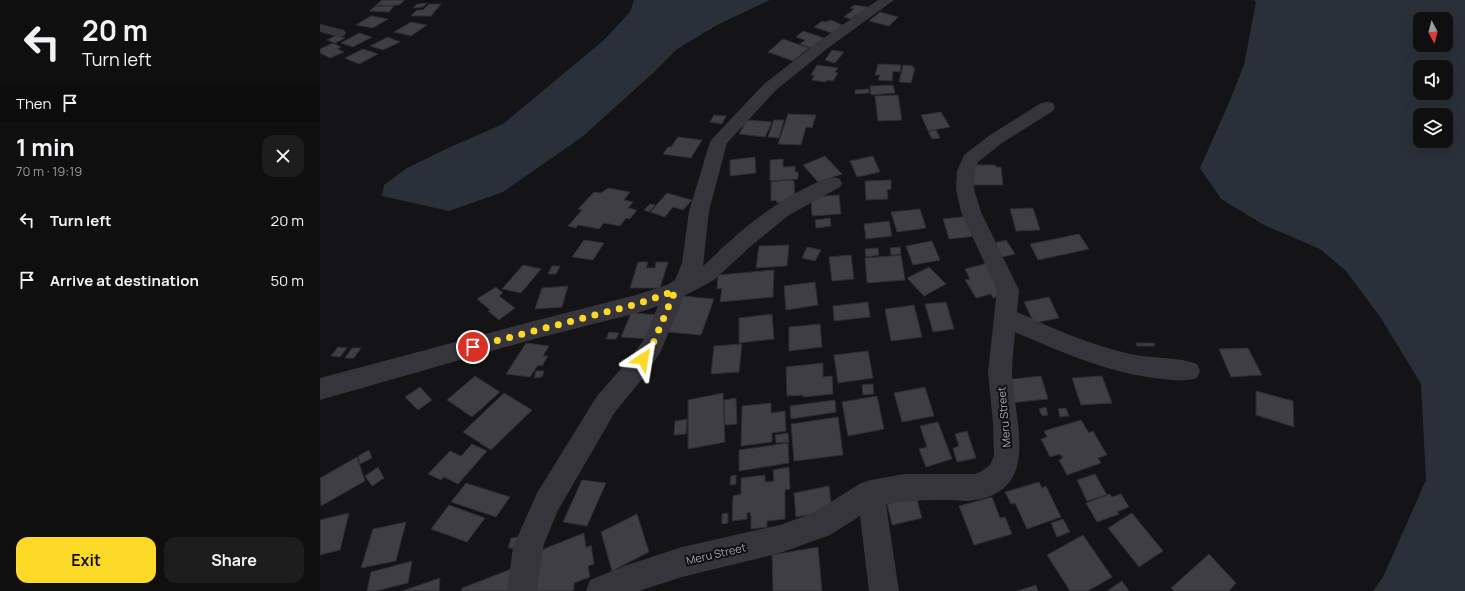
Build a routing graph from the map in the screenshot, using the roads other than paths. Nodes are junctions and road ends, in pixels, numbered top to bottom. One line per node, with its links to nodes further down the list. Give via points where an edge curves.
1 (887, 0): 6 (street, via 823,45 770,87 719,142 699,211 693,263 689,275)
2 (320, 28): 3 (street)
3 (339, 33)
4 (1047, 107): 7 (street, Meru Street, via 970,159 966,172 965,188 971,212 1008,290)
5 (833, 183): 6 (street, via 768,221 720,265)
6 (679, 289): 9 (street, via 637,304); 11 (street, via 652,346 634,372 606,404 547,503 528,547)
7 (1005, 317): 8 (street, via 1127,364); 10 (street, Meru Street, via 1000,372 1007,456 1000,474 990,482 975,487 904,487)
8 (1188, 371)
9 (320, 389)
10 (872, 493): 12 (street, Meru Street, via 820,525 807,530 780,539 682,562); 13 (street)
11 (522, 591)
12 (601, 591)
13 (884, 591)

